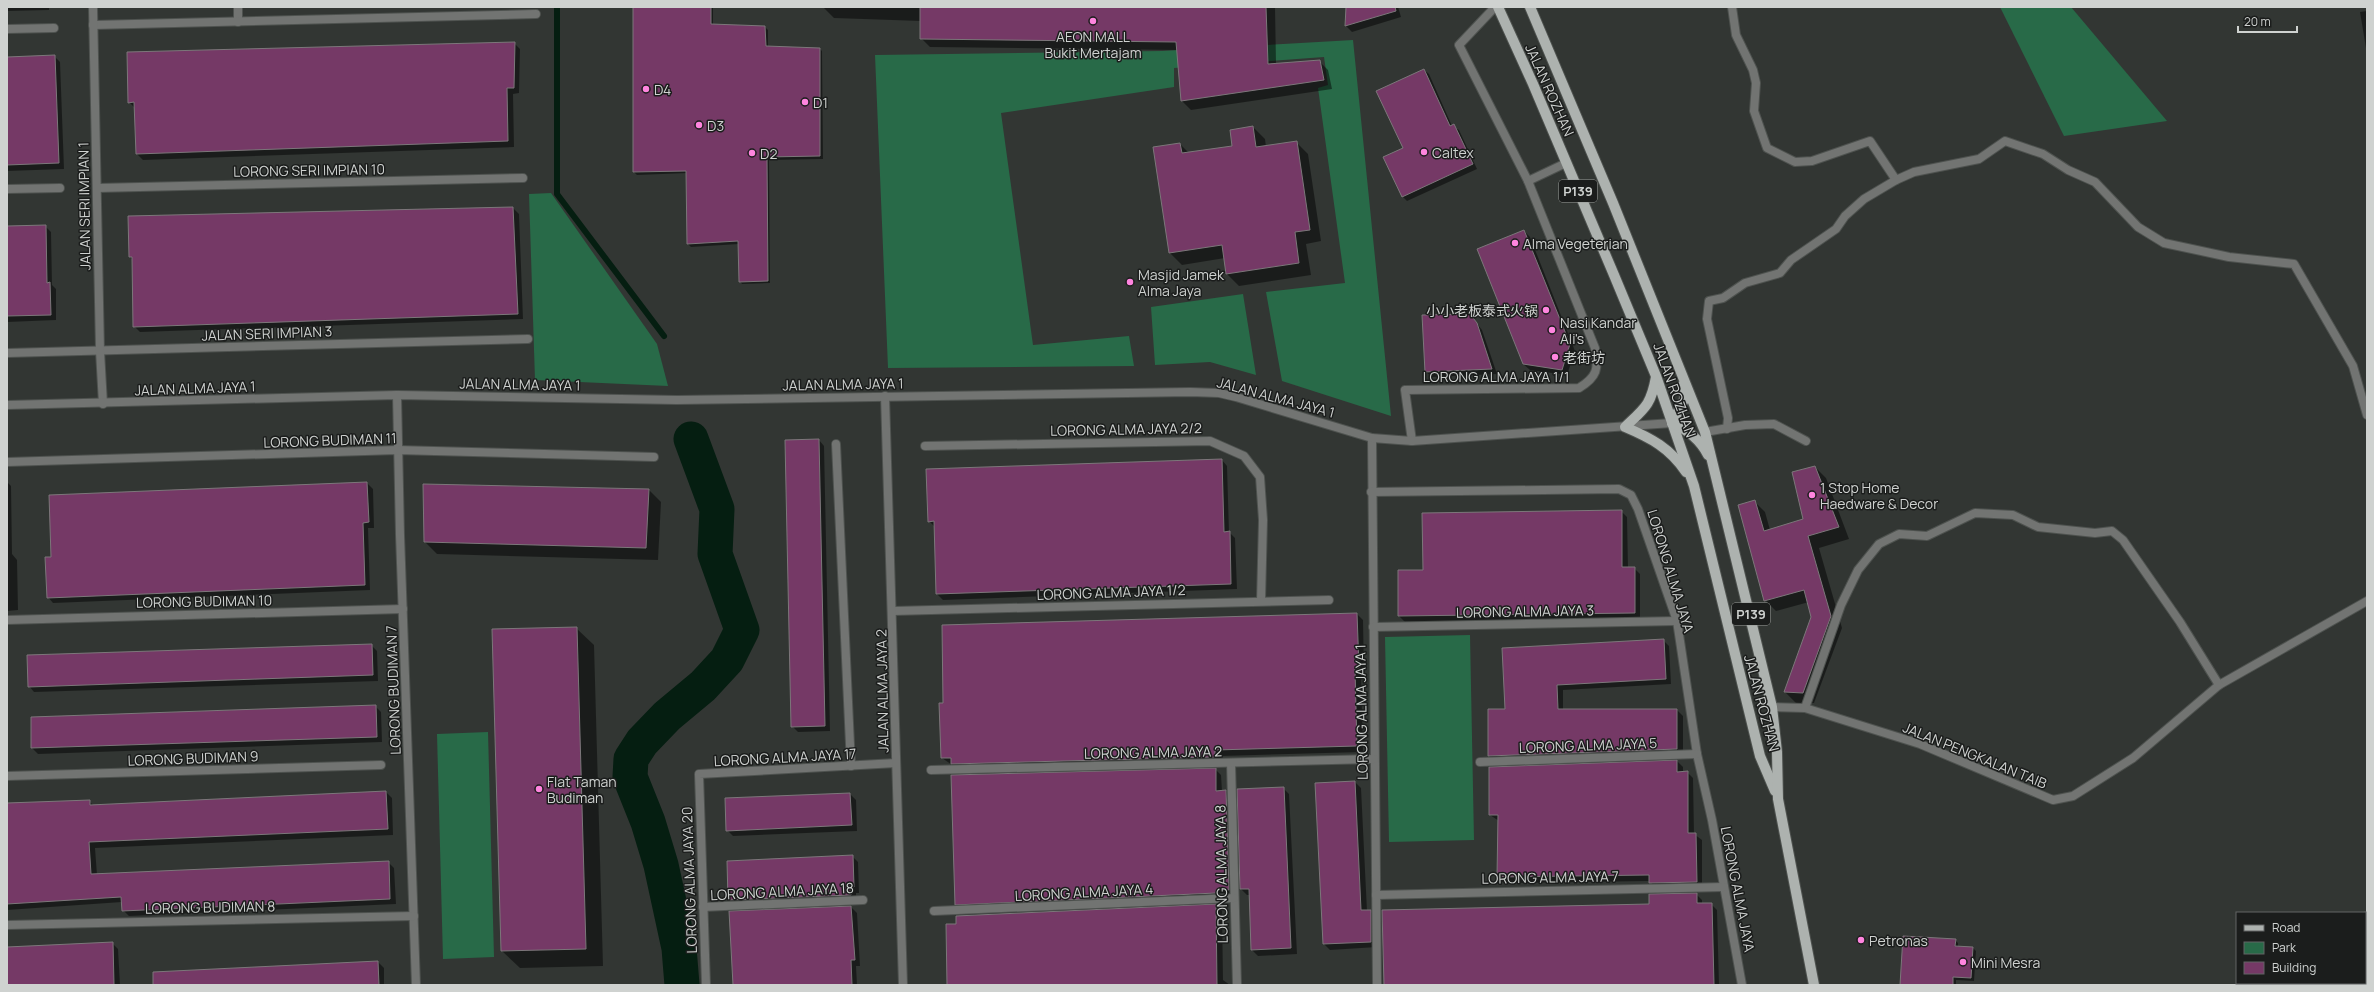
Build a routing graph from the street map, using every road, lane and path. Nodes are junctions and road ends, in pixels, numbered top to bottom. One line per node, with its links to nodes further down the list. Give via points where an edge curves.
1 (93, 7): 8 (street, JALAN SERI IMPIAN 1)
2 (238, 7): 7 (street)
3 (1496, 7): 11 (main road, JALAN ROZHAN / P139); 14 (street, via 1459,45)
4 (1530, 7): 21 (main road, JALAN ROZHAN / P139)
5 (1732, 7): 13 (street, via 1736,35 1753,70 1756,84 1754,111 1768,148 1795,162 1812,161 1870,141)
6 (536, 14): 7 (street)
7 (238, 22): 8 (street)
8 (93, 25): 16 (street, JALAN SERI IMPIAN 1)
9 (54, 28): 10 (street)
10 (7, 29)
11 (1566, 163): 14 (street); 22 (main road, JALAN ROZHAN / P139)
12 (523, 178): 16 (street, LORONG SERI IMPIAN 10)
13 (1896, 180): 26 (street, via 1914,172 1979,159 2006,141 2043,154 2068,170 2095,182 2138,227 2164,243 2229,257 2294,264 2353,366); 31 (street, via 1864,199 1836,229 1791,260 1780,273 1745,283 1723,298 1709,301 1706,319 1728,418)
14 (1528, 181): 34 (street, LORONG ALMA JAYA 1/1, via 1595,348 1598,364 1592,380 1579,388 1405,390)
15 (60, 188): 17 (street)
16 (96, 188): 19 (street, JALAN SERI IMPIAN 1)
17 (7, 189)
18 (528, 339): 19 (street, JALAN SERI IMPIAN 3)
19 (100, 351): 20 (street, JALAN SERI IMPIAN 3); 25 (street, JALAN SERI IMPIAN 1)
20 (7, 353)
21 (1679, 363): 29 (main road, via 1685,398); 32 (main road, JALAN ROZHAN / P139)
22 (1656, 376): 29 (main road, JALAN ROZHAN / P139); 30 (main road, via 1653,396 1646,407)
23 (397, 395): 24 (street, JALAN ALMA JAYA 1, via 677,400); 25 (street, JALAN ALMA JAYA 1); 38 (street, LORONG BUDIMAN 7)
24 (885, 396): 33 (street, JALAN ALMA JAYA 1, via 1219,393); 48 (street, JALAN ALMA JAYA 2)
25 (103, 404): 27 (street, JALAN ALMA JAYA 1)
26 (2365, 404): 28 (street)
27 (7, 405)
28 (2367, 415)
29 (1672, 423): 30 (street, JALAN ALMA JAYA 1); 41 (main road, via 1686,429 1695,437 1705,448); 42 (main road, JALAN ROZHAN / P139)
30 (1625, 427): 34 (street, JALAN ALMA JAYA 1); 42 (main road, via 1652,438 1665,448 1676,458)
31 (1727, 429): 32 (street); 35 (street, via 1774,424)
32 (1705, 432): 41 (main road, JALAN ROZHAN / P139)
33 (1372, 438): 34 (street, JALAN ALMA JAYA 1); 43 (street, LORONG ALMA JAYA 1)
34 (1412, 441)
35 (1806, 441)
36 (836, 444): 61 (street)
37 (925, 446): 45 (street, LORONG ALMA JAYA 2/2, via 1210,441 1244,456 1260,477 1263,520)
38 (397, 450): 39 (street, LORONG BUDIMAN 11); 40 (street, LORONG BUDIMAN 11); 47 (street, LORONG BUDIMAN 7)
39 (654, 457)
40 (7, 462)
41 (1713, 466): 53 (main road, JALAN ROZHAN / P139, via 1754,625)
42 (1694, 486): 65 (main road, JALAN ROZHAN / P139, via 1760,756)
43 (1371, 492): 50 (street, LORONG ALMA JAYA, via 1619,489 1631,495 1638,509); 51 (street, LORONG ALMA JAYA 1)
44 (1329, 600): 45 (street, LORONG ALMA JAYA 1/2)
45 (1261, 601): 48 (street, LORONG ALMA JAYA 1/2)
46 (2367, 601): 52 (street)
47 (403, 609): 49 (street, LORONG BUDIMAN 10); 72 (street, LORONG BUDIMAN 7)
48 (893, 611): 59 (street, JALAN ALMA JAYA 2)
49 (7, 620)
50 (1677, 622): 51 (street, LORONG ALMA JAYA 3); 55 (street, LORONG ALMA JAYA)
51 (1373, 627): 56 (street, LORONG ALMA JAYA 1)
52 (2220, 685): 54 (street, JALAN PENGKALAN TAIB, via 2133,758 2072,796 2053,800 1920,744); 54 (street, via 2123,540 2112,531 2095,533 2045,528 2013,515 1975,513 1927,536 1899,534 1879,544 1858,570 1841,605)
53 (1772, 707): 54 (street, JALAN PENGKALAN TAIB); 65 (main road, JALAN ROZHAN / P139, via 1777,752)
54 (1805, 708)
55 (1697, 754): 57 (street, LORONG ALMA JAYA 5); 66 (street, LORONG ALMA JAYA)
56 (1374, 759): 58 (street, LORONG ALMA JAYA 2); 67 (street, LORONG ALMA JAYA 1)
57 (1480, 762)
58 (1231, 763): 62 (street, LORONG ALMA JAYA 2); 68 (street, LORONG ALMA JAYA 8)
59 (896, 764): 61 (street, LORONG ALMA JAYA 17); 76 (street, JALAN ALMA JAYA 2)
60 (381, 765): 64 (street, LORONG BUDIMAN 9)
61 (851, 766): 63 (street, LORONG ALMA JAYA 17)
62 (931, 770)
63 (698, 774): 70 (street, LORONG ALMA JAYA 20)
64 (7, 776)
65 (1778, 799): 80 (main road, JALAN ROZHAN / P139)
66 (1724, 887): 67 (street, LORONG ALMA JAYA 7); 79 (street, LORONG ALMA JAYA)
67 (1376, 895): 78 (street, LORONG ALMA JAYA 1)
68 (1234, 898): 71 (street, LORONG ALMA JAYA 4); 77 (street, LORONG ALMA JAYA 8)
69 (863, 900): 70 (street, LORONG ALMA JAYA 18)
70 (703, 907): 75 (street, LORONG ALMA JAYA 20)
71 (934, 911)
72 (414, 916): 73 (street, LORONG BUDIMAN 8); 74 (street, LORONG BUDIMAN 7)
73 (7, 925)
74 (416, 985)
75 (706, 985)
76 (903, 985)
77 (1237, 985)
78 (1377, 985)
79 (1742, 985)
80 (1814, 985)

